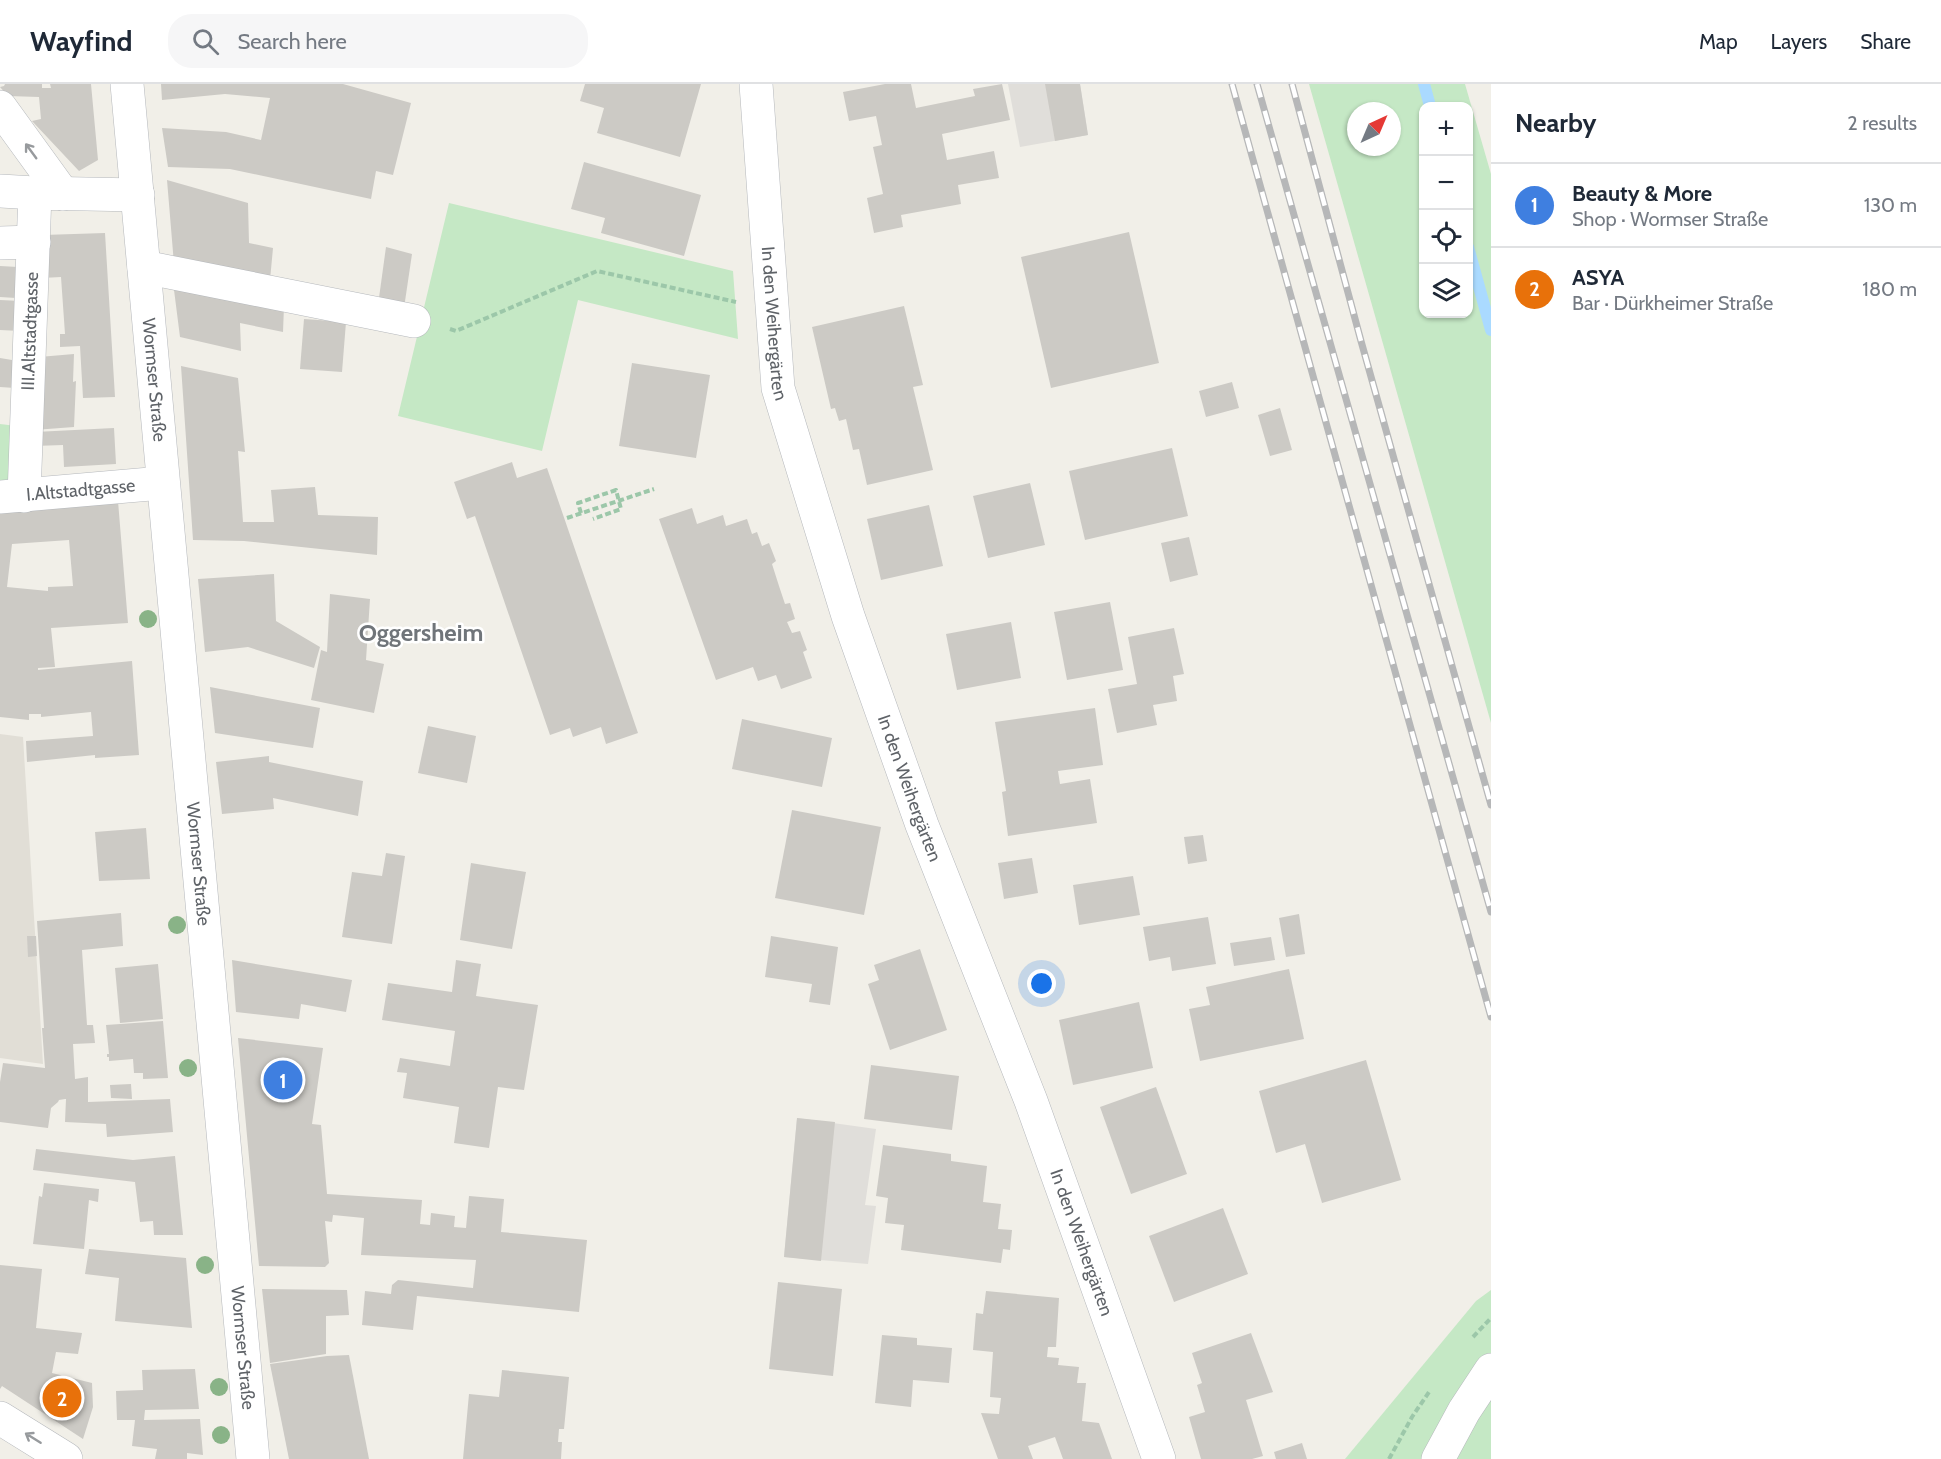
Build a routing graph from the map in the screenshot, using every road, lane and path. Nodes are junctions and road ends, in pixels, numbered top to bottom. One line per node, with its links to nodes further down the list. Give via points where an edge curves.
1 (127, 84): 6 (street, Wormser Straße)
2 (753, 87): 10 (street, In den Weihergärten)
3 (0, 107): 5 (street, one-way to 3)
4 (0, 191): 5 (street)
5 (49, 194): 6 (street); 7 (street, III.Altstadtgasse)
6 (138, 195): 9 (street, Wormser Straße)
7 (34, 242): 8 (street); 12 (street, III.Altstadtgasse)
8 (0, 243)
9 (144, 267): 11 (street); 13 (street, Wormser Straße)
10 (771, 310): 11 (path, via 597,271 456,331); 24 (street, In den Weihergärten, via 778,388 848,616 921,825 1031,1101)
11 (414, 321)
12 (13, 426): 15 (street, III.Altstadtgasse)
13 (162, 483): 15 (street, I.Altstadtgasse); 22 (street, Wormser Straße)
14 (654, 489): 16 (path)
15 (12, 496)
16 (619, 501): 17 (path); 17 (path, via 615,490 578,503); 19 (path, via 621,509)
17 (581, 513): 18 (path)
18 (567, 518)
19 (593, 519)
20 (1491, 1370): 25 (street)
21 (0, 1418): 23 (street, one-way to 21)
22 (250, 1456)
23 (66, 1459)
24 (1159, 1459)
25 (1438, 1459)

